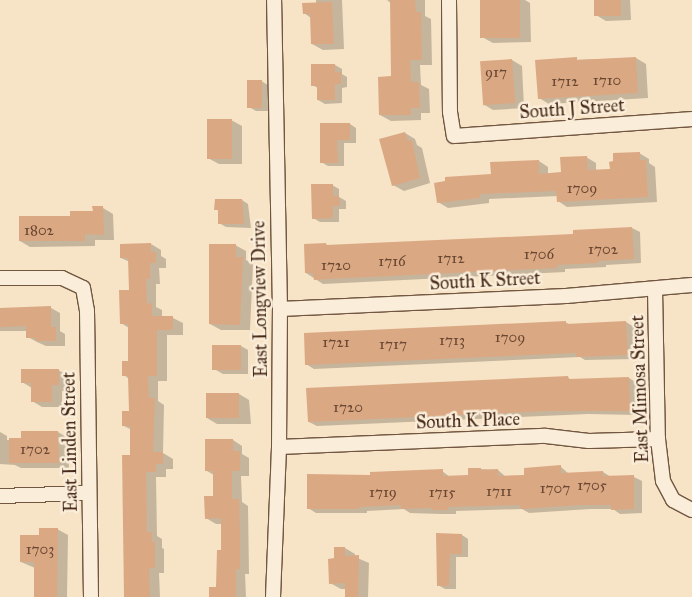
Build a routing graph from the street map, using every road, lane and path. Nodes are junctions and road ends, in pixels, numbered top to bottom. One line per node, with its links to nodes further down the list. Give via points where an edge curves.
1 (274, 0): 7 (street, East Longview Drive)
2 (449, 0): 3 (street, South J Street, via 450,112 454,136)
3 (692, 119)
4 (0, 278): 10 (street, East Linden Street, via 62,278 83,288 87,311)
5 (692, 285): 6 (street, South K Street)
6 (655, 289): 7 (street, South K Street); 8 (street, East Mimosa Street)
7 (280, 309): 9 (street, East Longview Drive)
8 (658, 439): 9 (street, South K Place, via 589,441 546,436); 12 (street, East Mimosa Street, via 662,481 673,500)
9 (279, 447): 14 (street, East Longview Drive)
10 (89, 493): 11 (street); 13 (street, East Linden Street)
11 (0, 496)
12 (689, 509)
13 (90, 597)
14 (273, 597)

